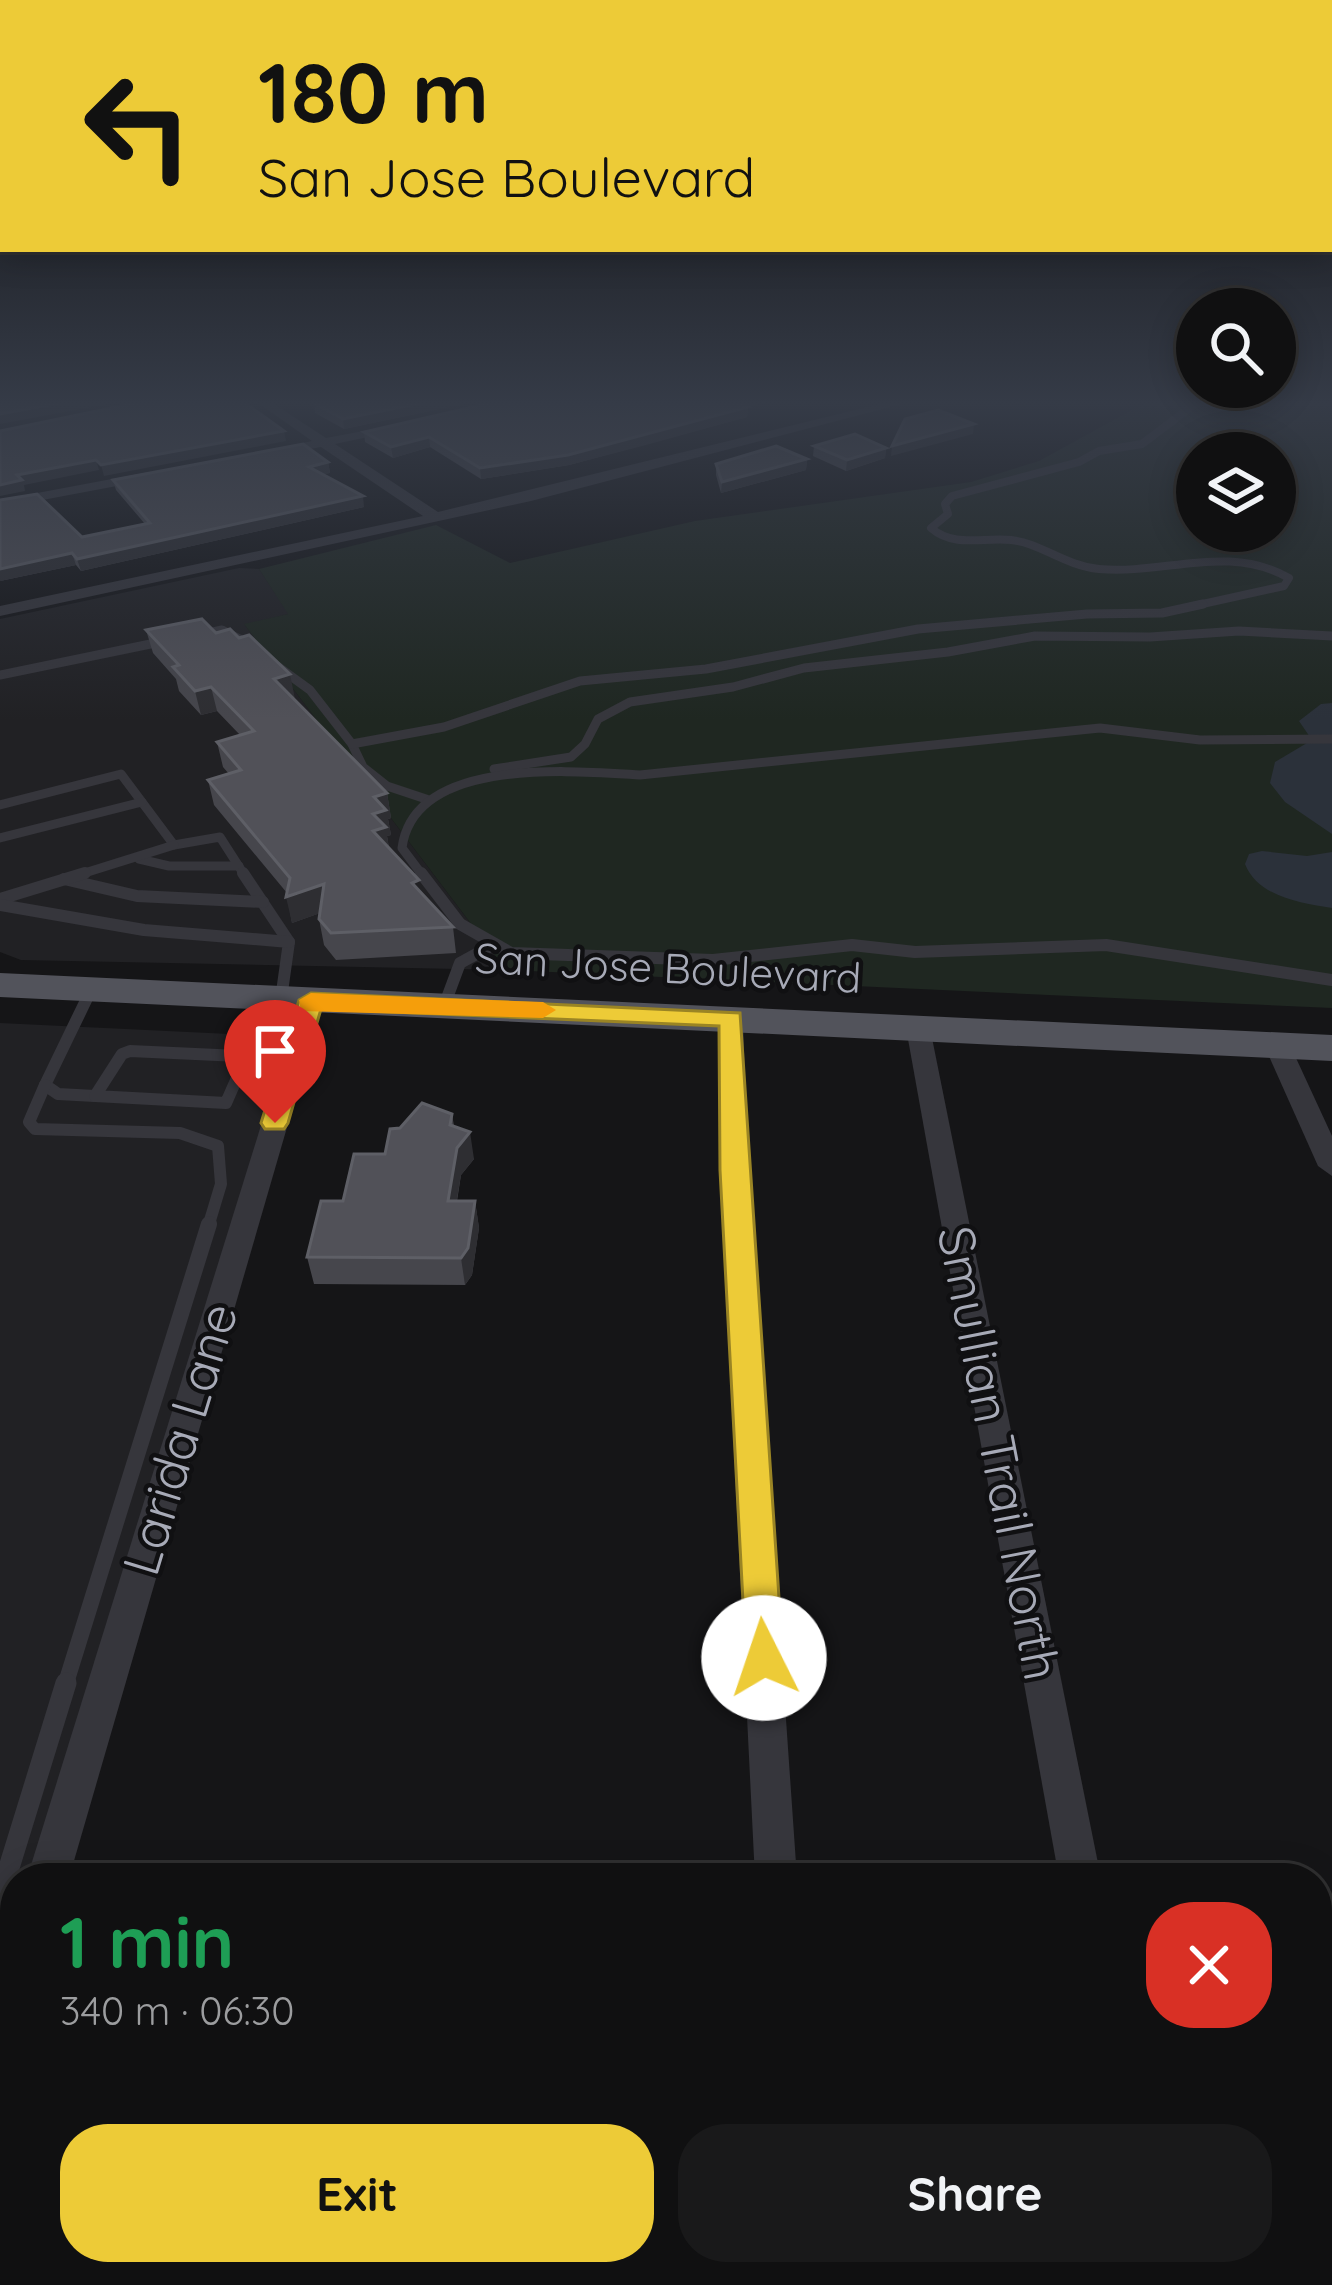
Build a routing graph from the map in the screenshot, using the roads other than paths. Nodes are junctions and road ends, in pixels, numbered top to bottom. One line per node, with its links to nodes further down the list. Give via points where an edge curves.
1 (420, 507): 4 (street)
2 (482, 507): 4 (street)
3 (946, 507): 9 (lane, via 931,527 948,538 1018,541 1067,562 1129,571 1250,561 1289,578 1284,586 1150,615 918,629 706,668 580,681 444,727)
4 (436, 518): 5 (street)
5 (0, 611)
6 (1332, 636): 10 (lane, via 1036,636 804,668 631,702 598,718)
7 (0, 675): 9 (lane, via 222,630 310,690)
8 (1332, 739): 10 (lane, via 1200,740 1100,728 640,775)
9 (352, 744): 11 (lane, via 363,767 387,786)
10 (570, 763): 11 (lane, via 470,781)
11 (429, 800): 22 (lane, via 406,820 401,848 460,924)
12 (142, 802): 13 (lane, via 121,774); 14 (lane); 15 (lane)
13 (0, 805)
14 (0, 838)
15 (174, 845): 16 (lane); 17 (lane, via 220,837)
16 (134, 857): 17 (lane); 18 (lane)
17 (239, 866): 20 (lane)
18 (64, 879): 19 (lane); 20 (lane, via 187,901)
19 (0, 902): 21 (lane, via 80,924)
20 (263, 902): 21 (lane)
21 (289, 942): 26 (lane)
22 (491, 946): 23 (lane, via 713,960 852,945 915,952 1106,945); 27 (lane, via 460,963)
23 (1332, 980)
24 (7, 982): 25 (main road, San Jose Boulevard)
25 (91, 990): 26 (main road, San Jose Boulevard); 32 (lane)
26 (296, 1000): 27 (main road, San Jose Boulevard); 36 (street, Larida Lane)
27 (444, 1006): 28 (main road, San Jose Boulevard)
28 (731, 1019): 29 (main road, San Jose Boulevard); 37 (street)
29 (918, 1028): 30 (main road, San Jose Boulevard); 38 (street, Smullian Trail North)
30 (1277, 1046): 31 (main road, San Jose Boulevard); 34 (street)
31 (1332, 1048)
32 (45, 1085): 33 (lane); 35 (lane, via 28,1122 34,1129 180,1133 218,1146 221,1184)
33 (95, 1096): 33 (lane, via 226,1103 244,1062 130,1051)
34 (1332, 1166)
35 (11, 1863)
36 (52, 1863)
37 (775, 1863)
38 (1077, 1863)

